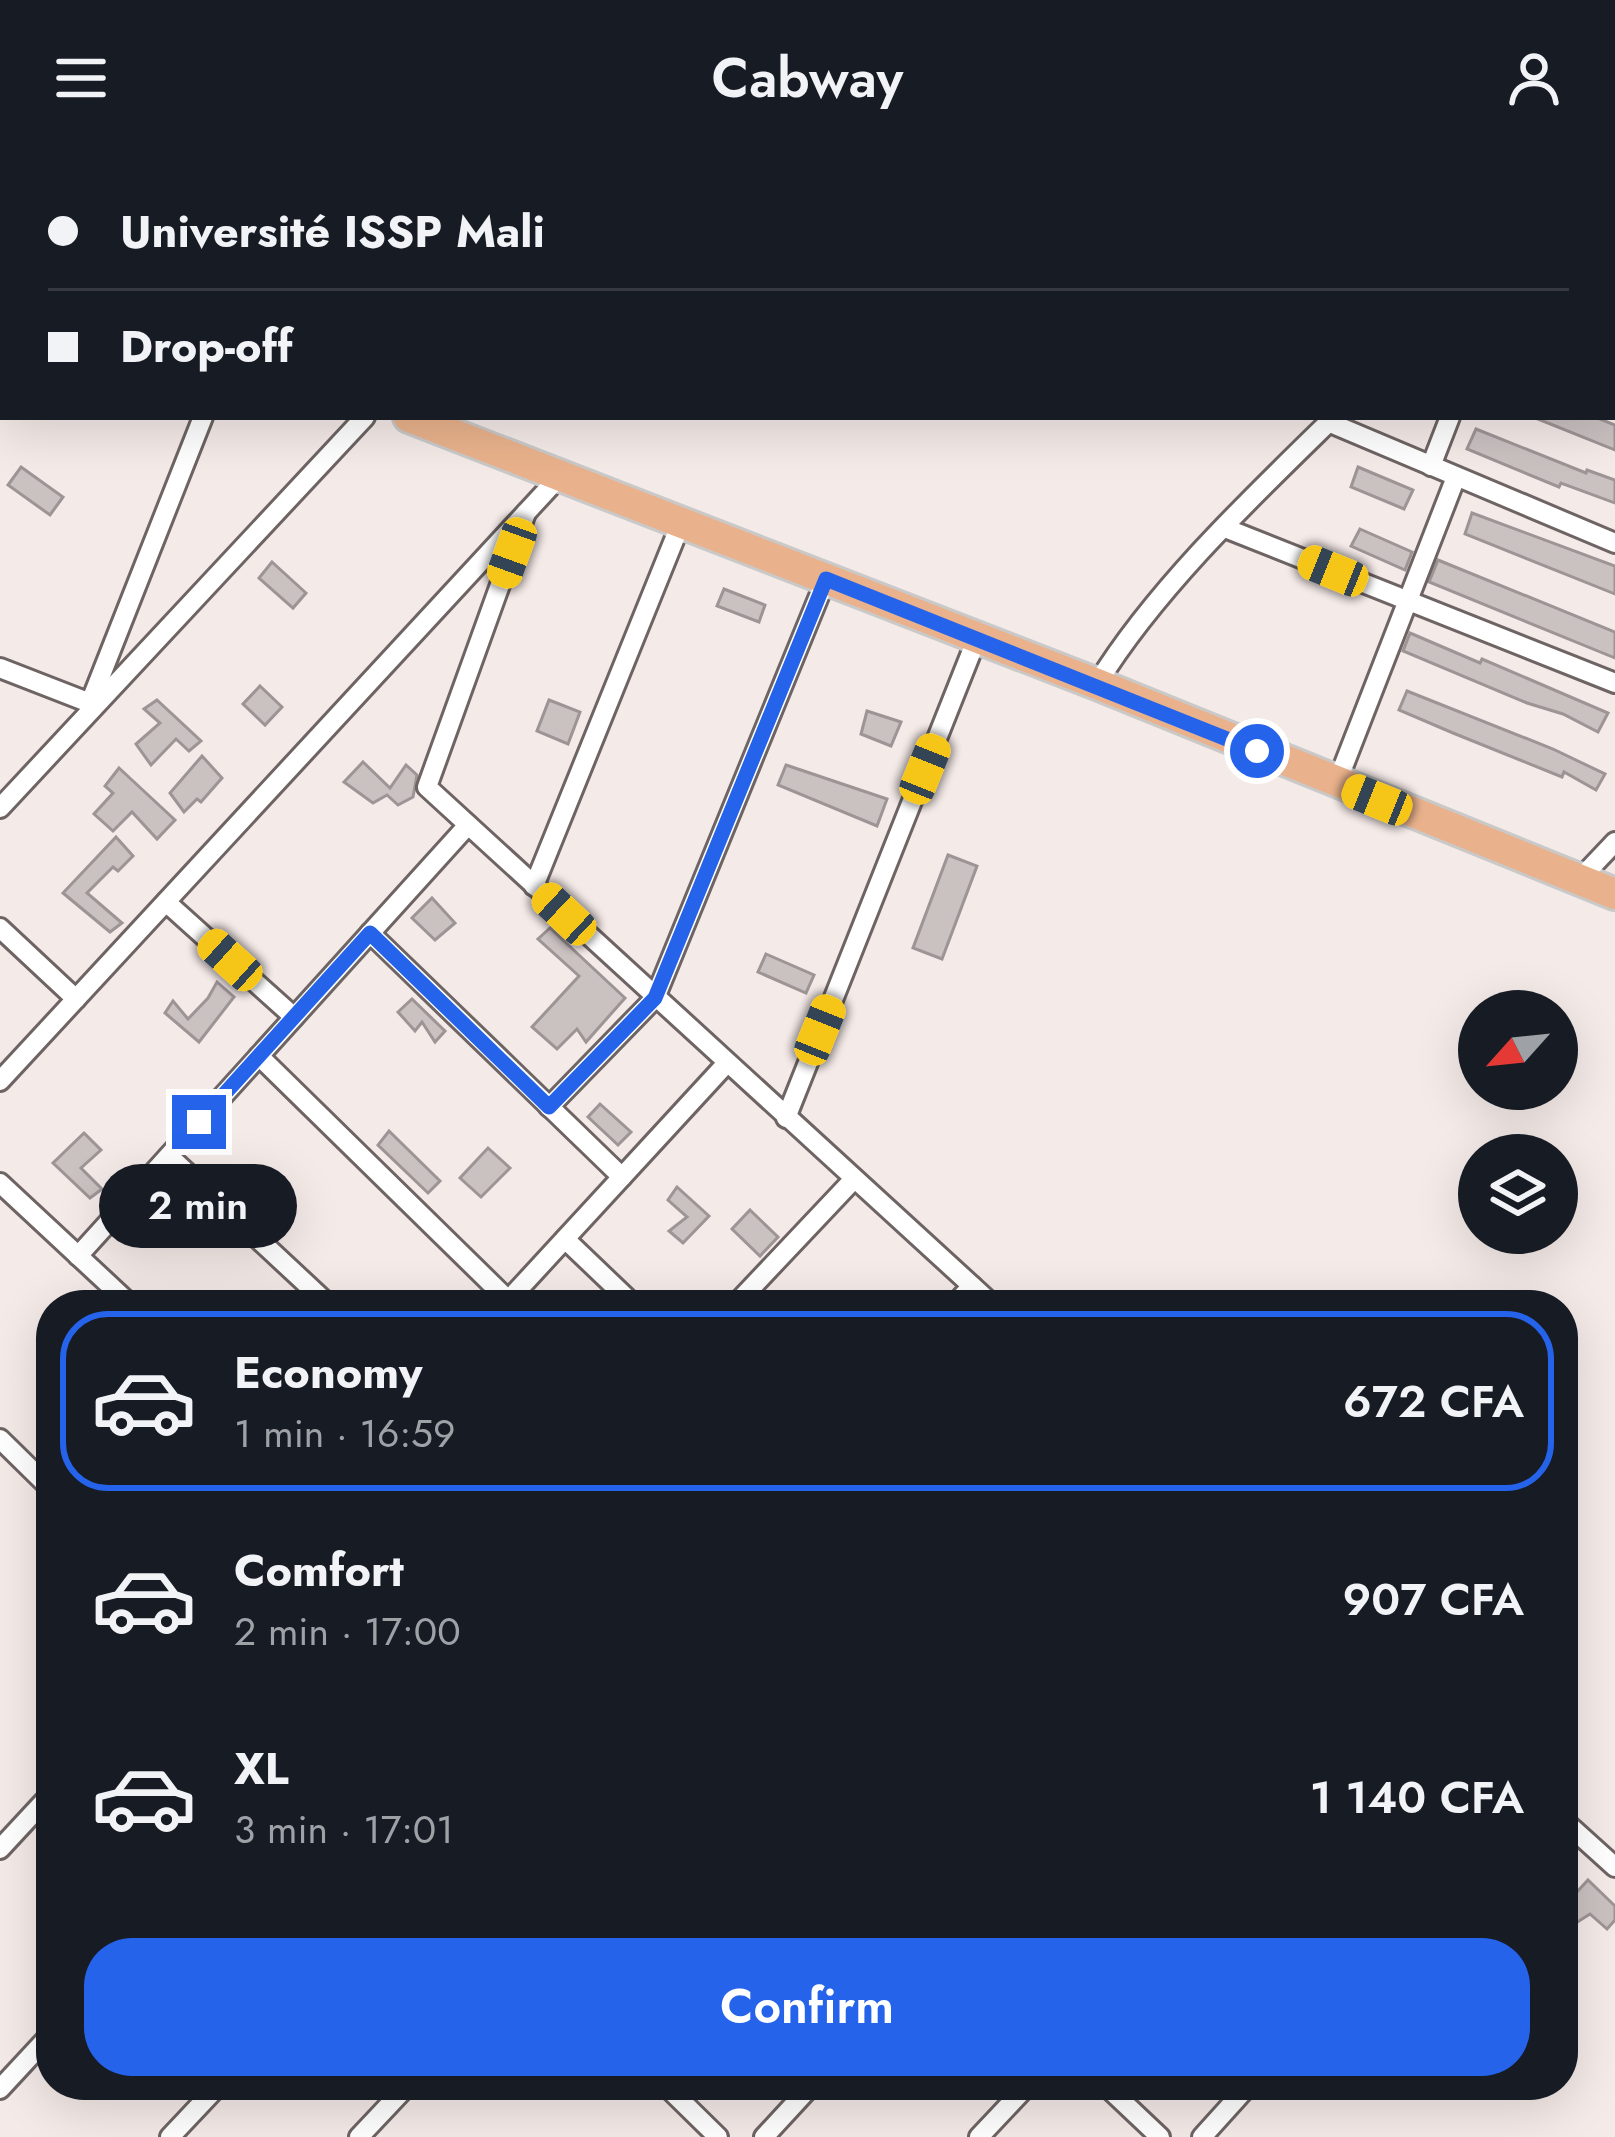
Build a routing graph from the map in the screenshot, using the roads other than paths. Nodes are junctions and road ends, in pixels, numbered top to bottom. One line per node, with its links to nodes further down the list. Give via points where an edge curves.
1 (202, 420): 16 (street, via 90,703)
2 (362, 420): 20 (street)
3 (417, 420): 7 (main road)
4 (1331, 420): 6 (street); 11 (street)
5 (1449, 420): 6 (street)
6 (1431, 466): 8 (street)
7 (560, 476): 9 (street); 10 (main road)
8 (1456, 477): 12 (street); 14 (street)
9 (526, 513): 21 (street, via 427,787); 26 (street)
10 (681, 523): 13 (main road); 24 (street)
11 (1225, 528): 14 (street); 18 (street)
12 (1615, 543)
13 (826, 579): 15 (main road); 29 (street)
14 (1406, 600): 17 (street); 19 (street)
15 (976, 638): 18 (main road); 36 (street)
16 (0, 668)
17 (1615, 683)
18 (1097, 684): 19 (main road)
19 (1336, 784): 23 (main road)
20 (0, 808)
21 (468, 825): 24 (street); 28 (street)
22 (1615, 842): 23 (street)
23 (1579, 880): 25 (main road)
24 (534, 886): 29 (street)
25 (1615, 894)
26 (166, 902): 30 (street); 31 (street)
27 (0, 928): 30 (street)
28 (370, 933): 31 (street); 35 (street)
29 (655, 998): 33 (street); 35 (street)
30 (76, 999): 34 (street)
31 (294, 1017): 32 (street)
32 (259, 1056): 37 (street); 46 (street)
33 (726, 1064): 36 (street); 38 (street)
34 (0, 1082)
35 (549, 1107): 38 (street)
36 (786, 1118): 39 (street)
37 (169, 1156): 42 (street); 45 (street)
38 (622, 1177): 41 (street)
39 (854, 1179): 43 (street); 49 (street)
40 (0, 1183): 42 (street)
41 (565, 1239): 47 (street); 48 (street)
42 (78, 1256): 44 (street)
43 (972, 1286): 50 (street); 51 (street)
44 (115, 1290)
45 (313, 1290)
46 (493, 1290)
47 (518, 1290)
48 (618, 1290)
49 (750, 1290)
50 (968, 1290)
51 (976, 1290)
52 (0, 1439): 53 (street)
53 (36, 1474)
54 (36, 1810): 56 (street)
55 (1578, 1834): 57 (street)
56 (0, 1849)
57 (1615, 1868)
58 (36, 2050): 59 (street)
59 (0, 2089)
60 (205, 2100): 67 (street)
61 (394, 2100): 68 (street)
62 (680, 2100): 69 (street)
63 (798, 2100): 70 (street)
64 (1014, 2100): 71 (street)
65 (1121, 2100): 72 (street)
66 (1236, 2100): 73 (street)
67 (170, 2137)
68 (359, 2137)
69 (718, 2137)
70 (764, 2137)
71 (979, 2137)
72 (1160, 2137)
73 (1202, 2137)

